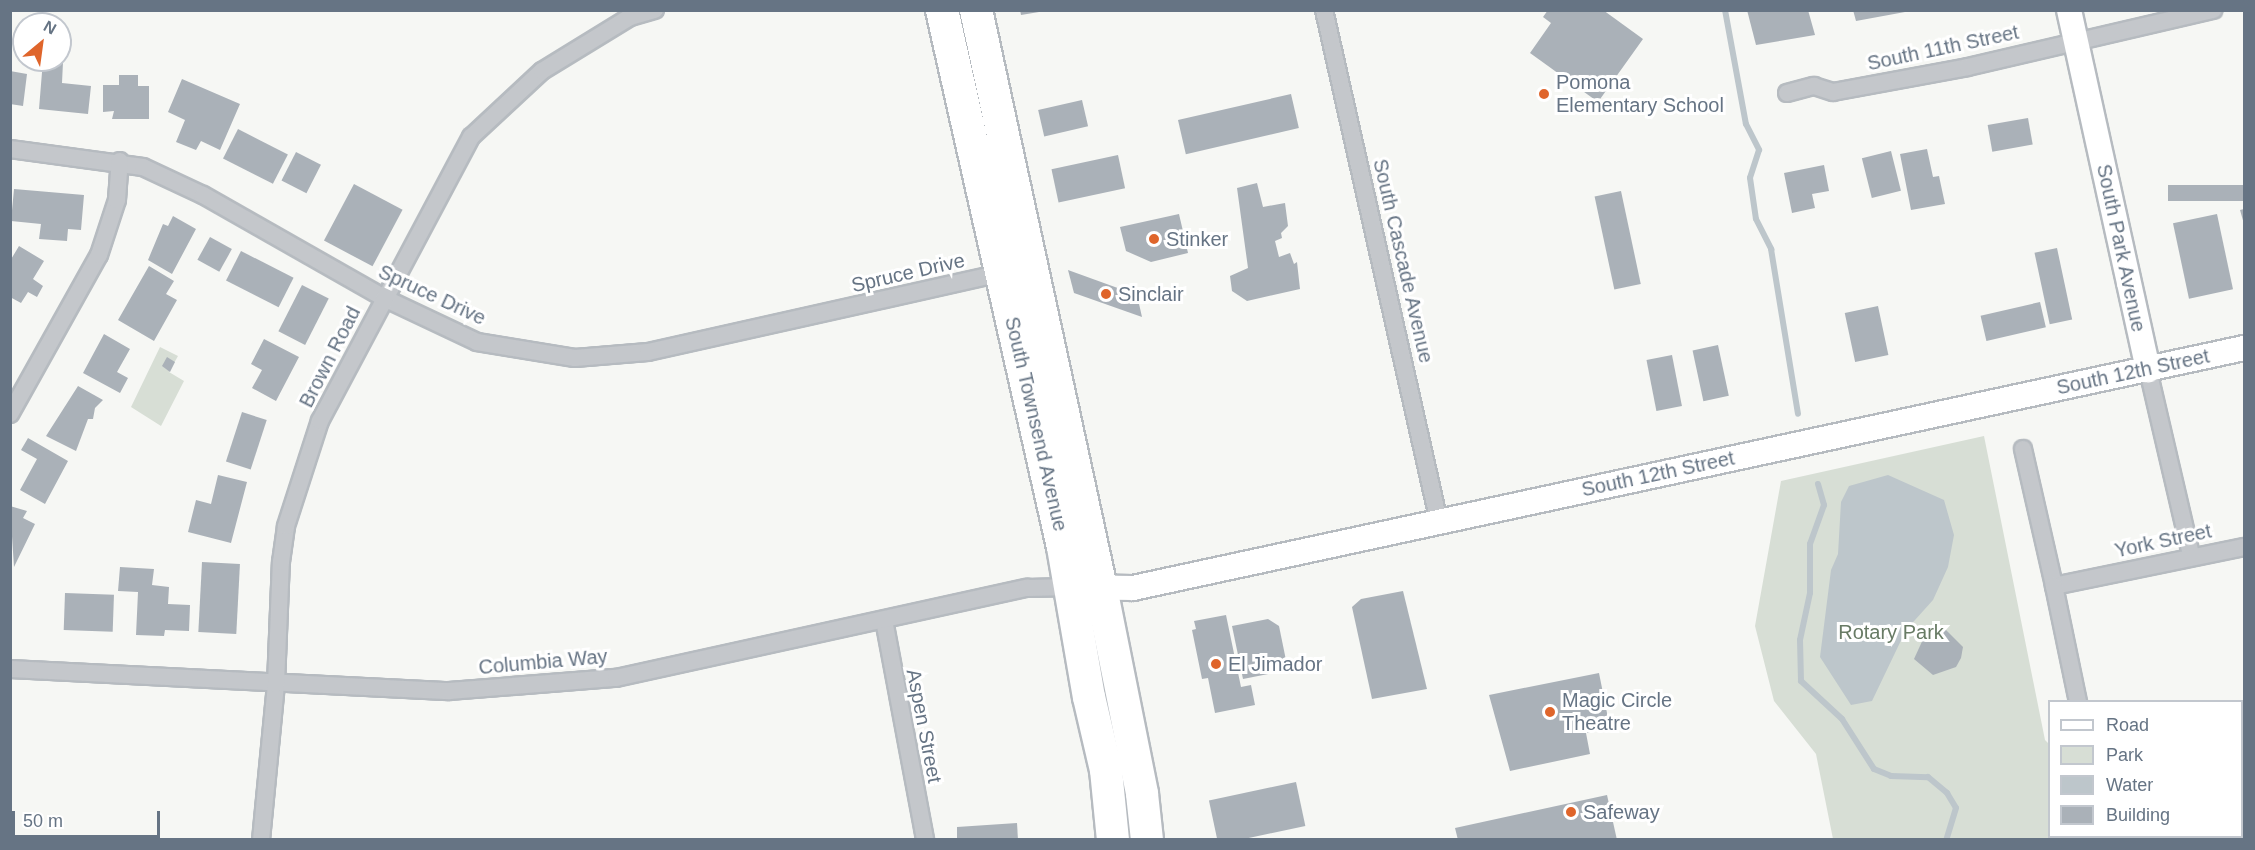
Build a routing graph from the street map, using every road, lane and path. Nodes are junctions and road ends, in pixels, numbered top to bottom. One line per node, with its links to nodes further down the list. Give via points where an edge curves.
1 (655, 10): 12 (street, Brown Road, via 630,16 542,72 471,137)
2 (942, 10): 11 (highway, South Townsend Avenue)
3 (976, 10): 22 (highway, South Townsend Avenue)
4 (1324, 10): 17 (street, South Cascade Avenue)
5 (2070, 10): 7 (street, South Park Avenue)
6 (2213, 10): 7 (street, South 11th Street)
7 (2076, 40): 8 (street, South 11th Street, via 1833,92 1814,86); 14 (street, South Park Avenue)
8 (1787, 93)
9 (10, 148): 10 (street, Spruce Drive)
10 (120, 161): 12 (street, Spruce Drive, via 143,167 203,195); 15 (street, via 117,200 99,255)
11 (1002, 273): 12 (street, Spruce Drive, via 648,352 575,357 477,342); 21 (highway, South Townsend Avenue)
12 (384, 298): 25 (street, Brown Road, via 320,422 286,526)
13 (2244, 348): 14 (street, South 12th Street)
14 (2148, 370): 17 (street, South 12th Street); 19 (street, South Park Avenue)
15 (10, 414)
16 (2023, 449): 20 (street)
17 (1439, 522): 22 (street, South 12th Street, via 1133,588)
18 (2244, 547): 19 (street, York Street)
19 (2192, 555): 20 (street, York Street)
20 (2054, 586): 26 (street)
21 (1071, 587): 22 (street, South 12th Street); 23 (street, Columbia Way, via 1027,588); 29 (highway, South Townsend Avenue, via 1106,770)
22 (1101, 588): 30 (highway, South Townsend Avenue, via 1142,794)
23 (884, 620): 25 (street, Columbia Way, via 616,678 449,691); 28 (street, Aspen Street)
24 (10, 669): 25 (street, Columbia Way)
25 (276, 684): 27 (street, Brown Road)
26 (2078, 700)
27 (261, 840)
28 (925, 840)
29 (1113, 840)
30 (1147, 840)

